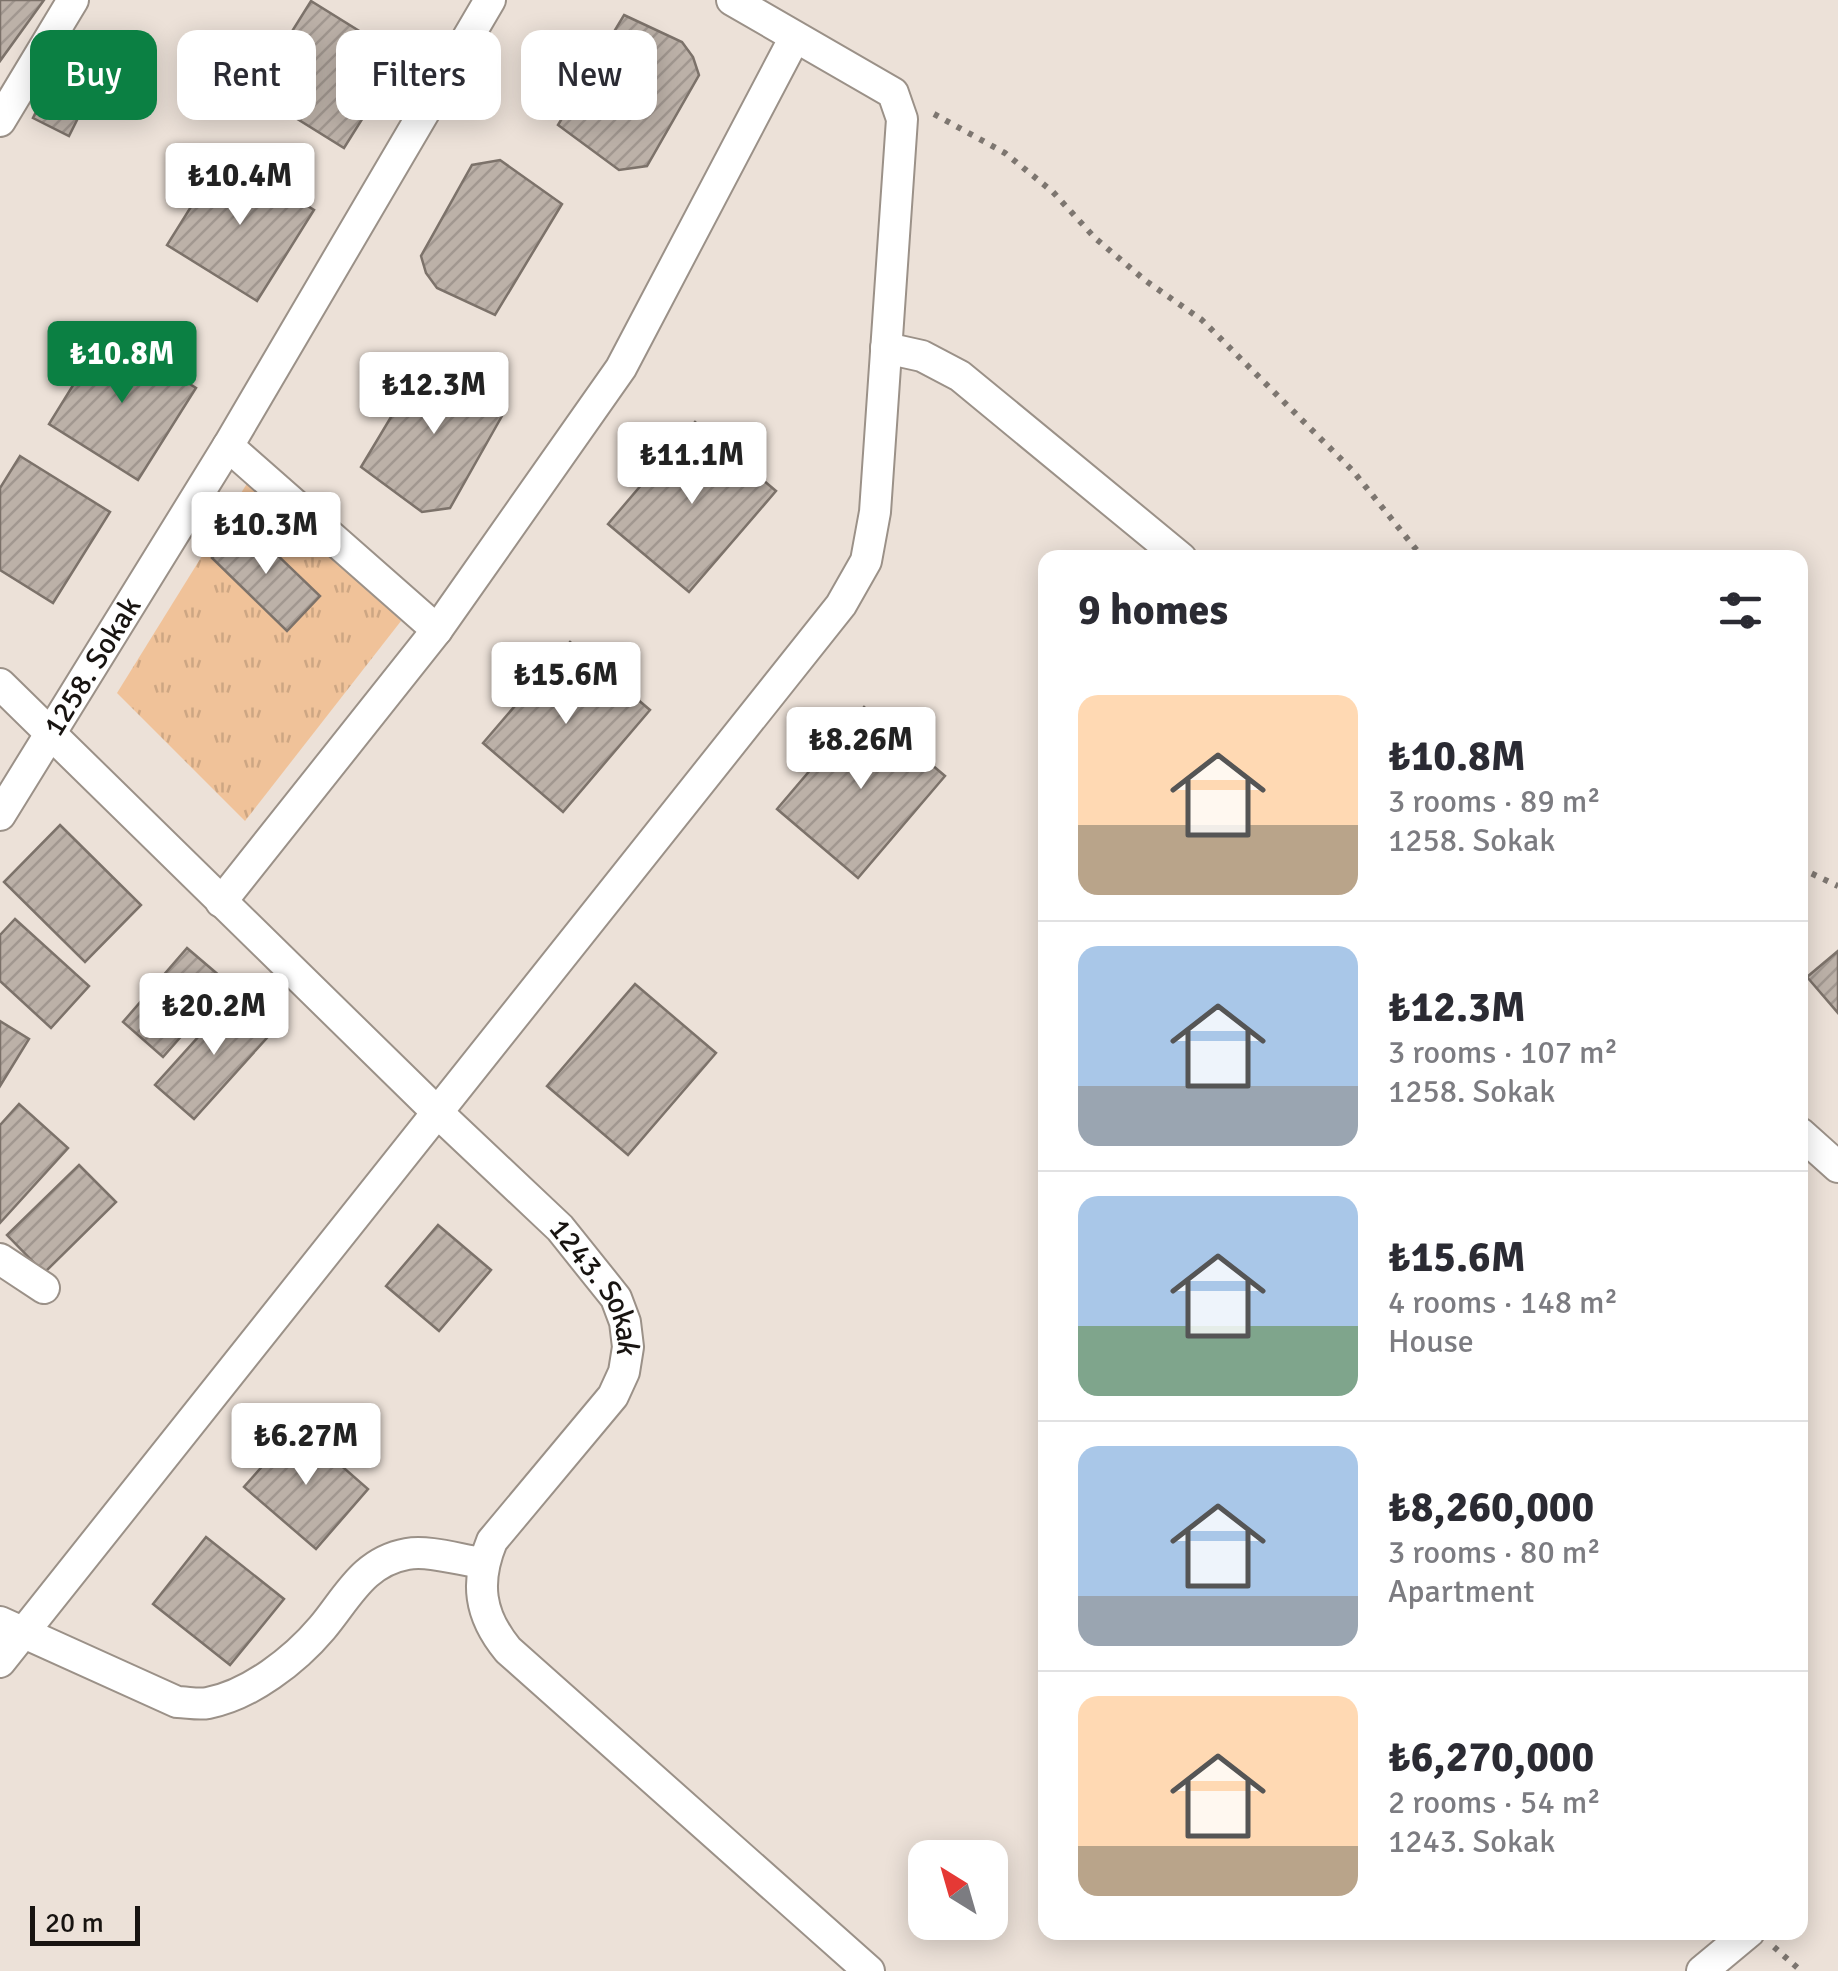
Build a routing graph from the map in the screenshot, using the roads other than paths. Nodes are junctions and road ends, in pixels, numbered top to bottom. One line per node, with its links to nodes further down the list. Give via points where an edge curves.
1 (73, 0): 5 (street)
2 (490, 0): 7 (street, 1258. Sokak)
3 (732, 0): 4 (street)
4 (795, 37): 6 (street, via 892,94 902,119); 9 (street, via 621,368)
5 (0, 121)
6 (886, 348): 8 (street, via 922,356 960,376); 14 (street, via 872,537 856,584)
7 (228, 446): 9 (street); 11 (street, 1258. Sokak)
8 (1171, 550)
9 (437, 630): 13 (street)
10 (0, 684): 11 (street, 1243. Sokak)
11 (50, 732): 12 (street, 1258. Sokak); 13 (street, 1243. Sokak)
12 (0, 814)
13 (221, 902): 14 (street, 1243. Sokak)
14 (437, 1112): 19 (street, 1243. Sokak, via 560,1228 616,1298 628,1347 613,1396 492,1540); 20 (street)
15 (1808, 1141): 16 (street)
16 (1838, 1167)
17 (0, 1259): 18 (street)
18 (44, 1288)
19 (483, 1562): 20 (street, via 411,1553 380,1563 298,1653 207,1704 177,1702); 23 (street, via 484,1609 508,1650)
20 (11, 1628): 21 (street)
21 (0, 1662)
22 (1739, 1940): 24 (street)
23 (869, 1971)
24 (1702, 1971)

